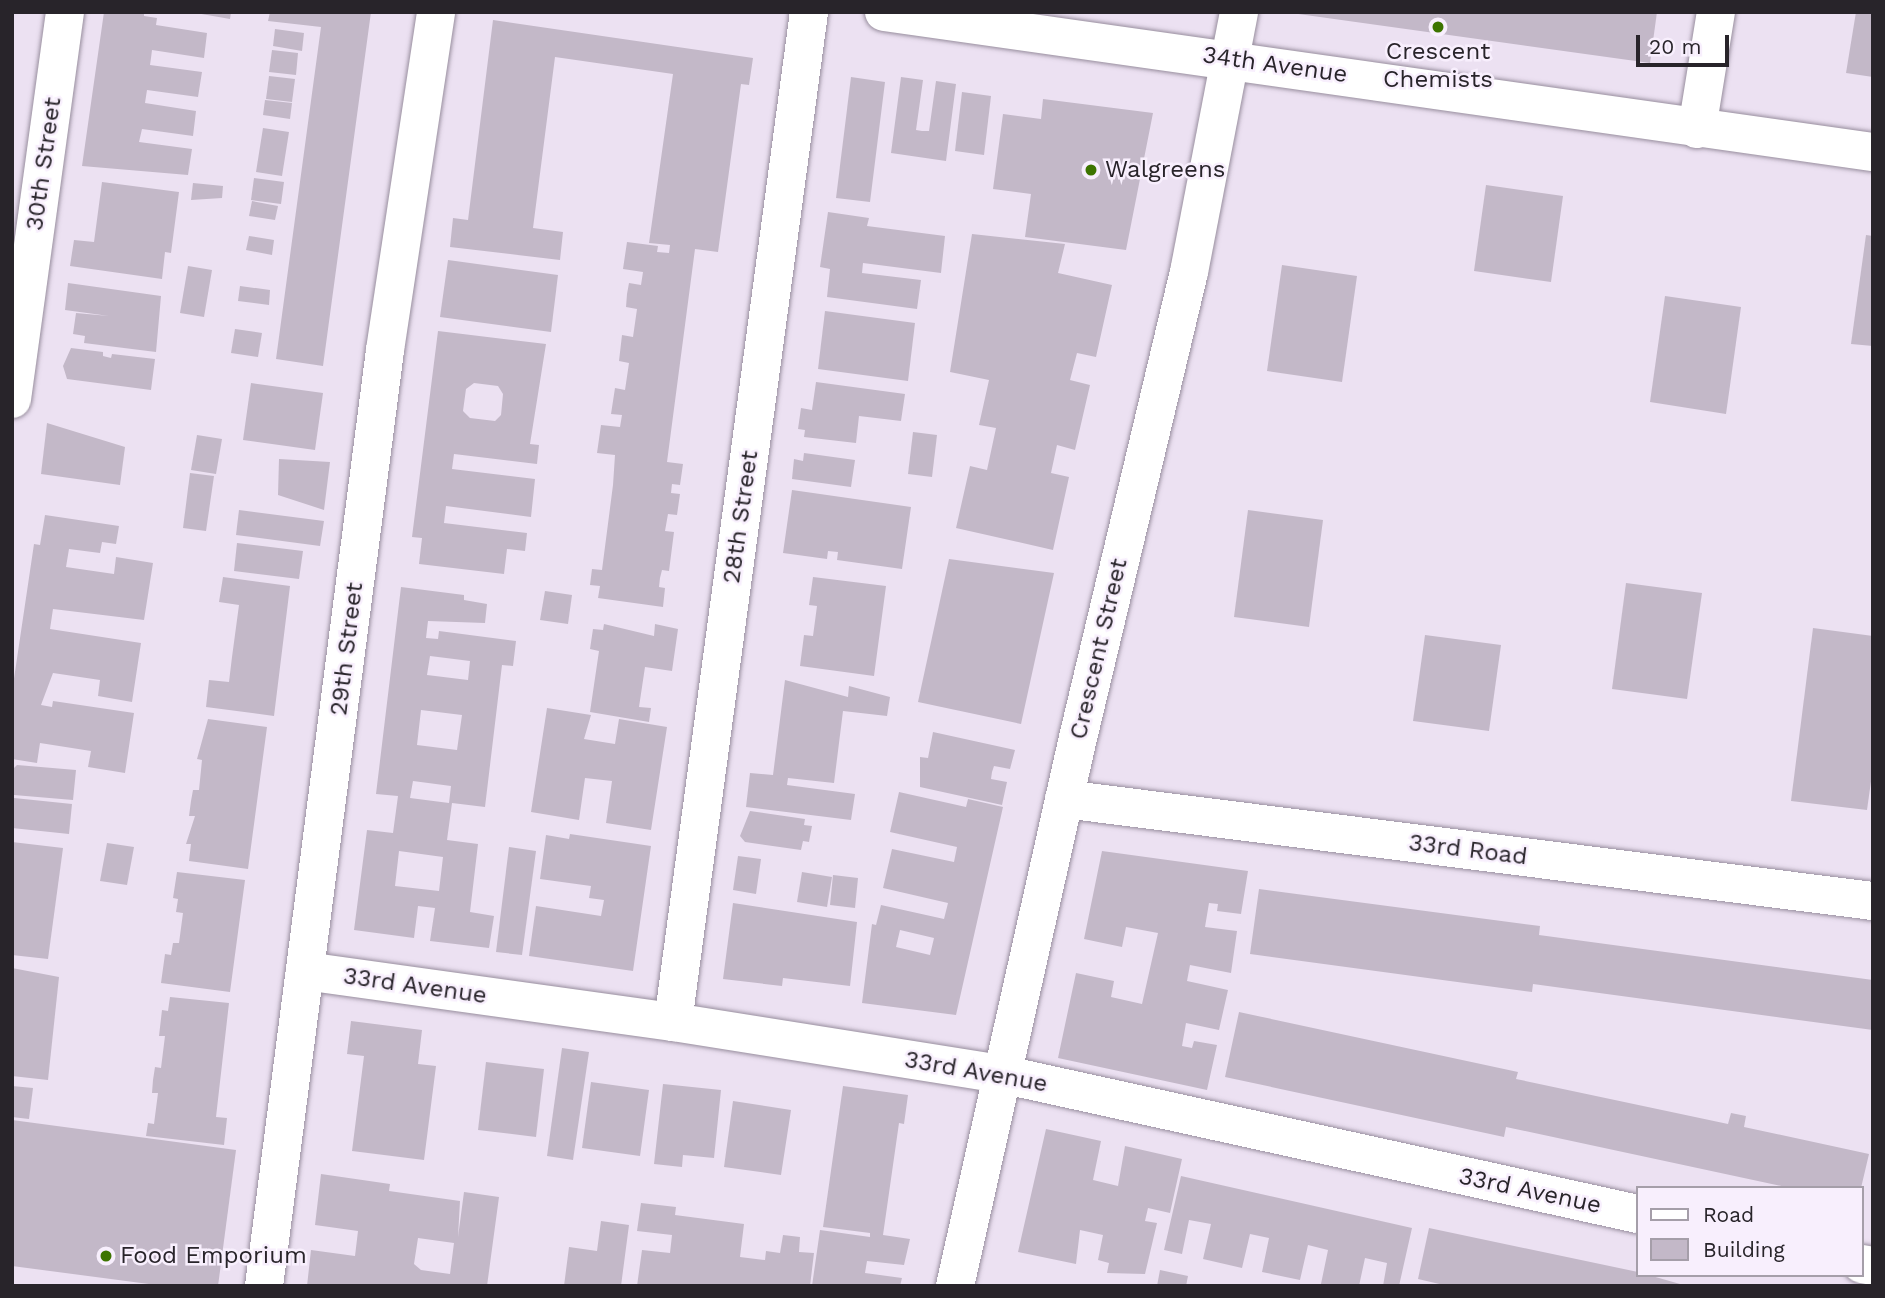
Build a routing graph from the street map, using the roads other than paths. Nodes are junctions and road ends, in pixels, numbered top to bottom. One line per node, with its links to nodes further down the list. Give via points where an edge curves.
1 (65, 12): 10 (street, 30th Street)
2 (436, 12): 13 (street, 29th Street, via 385,350)
3 (809, 12): 14 (street, 28th Street)
4 (884, 12): 7 (street, 34th Avenue)
5 (1239, 12): 7 (street, Crescent Street)
6 (1716, 12): 8 (street)
7 (1231, 60): 8 (street, 34th Avenue); 11 (street, Crescent Street, via 1189,272)
8 (1697, 129): 9 (street, 34th Avenue)
9 (1873, 152)
10 (12, 399)
11 (1064, 799): 12 (street, 33rd Road); 15 (street, Crescent Street)
12 (1873, 901)
13 (305, 971): 14 (street, 33rd Avenue); 17 (street, 29th Street)
14 (673, 1022): 15 (street, 33rd Avenue)
15 (1001, 1074): 16 (street, 33rd Avenue); 18 (street, Crescent Street)
16 (1636, 1214)
17 (264, 1286)
18 (956, 1286)

